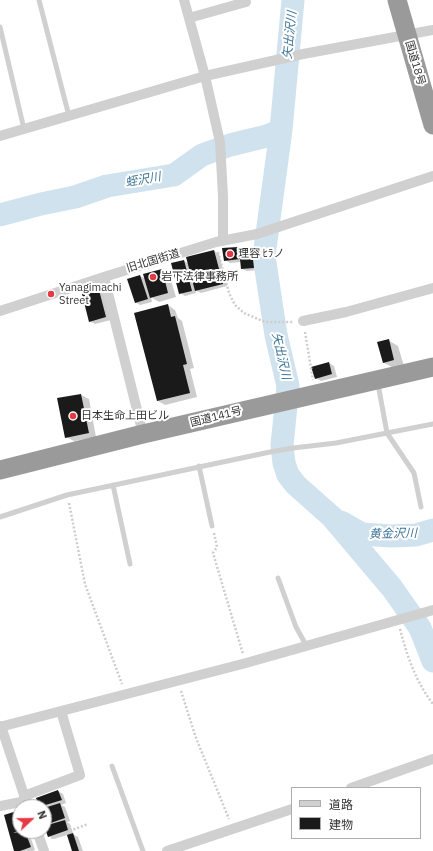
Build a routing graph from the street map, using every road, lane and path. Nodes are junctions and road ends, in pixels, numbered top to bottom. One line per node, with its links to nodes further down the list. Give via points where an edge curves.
1 (39, 0): 10 (lane)
2 (184, 0): 5 (street)
3 (397, 0): 8 (highway, 国道18号)
4 (246, 2): 5 (street)
5 (189, 18): 9 (street)
6 (0, 27): 12 (lane)
7 (433, 30): 8 (street)
8 (408, 36): 9 (street, via 303,54); 11 (highway, 国道18号)
9 (205, 76): 10 (street); 15 (street, via 222,153 223,196)
10 (69, 116): 12 (street)
11 (433, 125)
12 (24, 129): 13 (street)
13 (0, 136)
14 (433, 176): 15 (street, 旧北国街道, via 257,234)
15 (219, 241): 16 (street, 旧北国街道); 20 (path, via 223,275 228,293 236,305 244,313 265,322)
16 (104, 277): 18 (street, 旧北国街道); 26 (street)
17 (433, 288): 19 (street)
18 (0, 311)
19 (303, 321): 23 (path)
20 (289, 322)
21 (433, 367): 22 (highway, 国道141号)
22 (377, 379): 23 (highway, 国道141号); 25 (lane)
23 (307, 396): 26 (highway, 国道141号)
24 (433, 424): 25 (lane)
25 (387, 433): 27 (lane); 31 (lane, via 414,473)
26 (143, 434): 28 (highway, 国道141号)
27 (199, 466): 29 (lane); 33 (lane)
28 (0, 470)
29 (113, 485): 30 (lane); 34 (lane)
30 (67, 495): 32 (lane); 41 (path, via 86,584)
31 (421, 507)
32 (0, 517)
33 (212, 526): 39 (path, via 217,547 213,553)
34 (130, 564)
35 (278, 578): 38 (lane, via 296,627)
36 (428, 611): 37 (street)
37 (398, 619): 38 (street); 42 (path, via 414,673)
38 (306, 646): 39 (street)
39 (246, 663): 40 (street)
40 (178, 681): 41 (street); 54 (path, via 196,738)
41 (126, 694): 43 (street)
42 (433, 704)
43 (61, 711): 44 (street); 49 (street, via 80,775)
44 (1, 727): 48 (street)
45 (433, 759): 47 (street)
46 (112, 766): 57 (lane)
47 (354, 787)
48 (25, 799)
49 (30, 799)
50 (12, 804): 51 (street)
51 (0, 806)
52 (291, 809): 54 (street)
53 (88, 824): 55 (path)
54 (233, 829): 56 (street)
55 (42, 846)
56 (195, 847): 58 (street)
57 (143, 851)
58 (167, 851)

